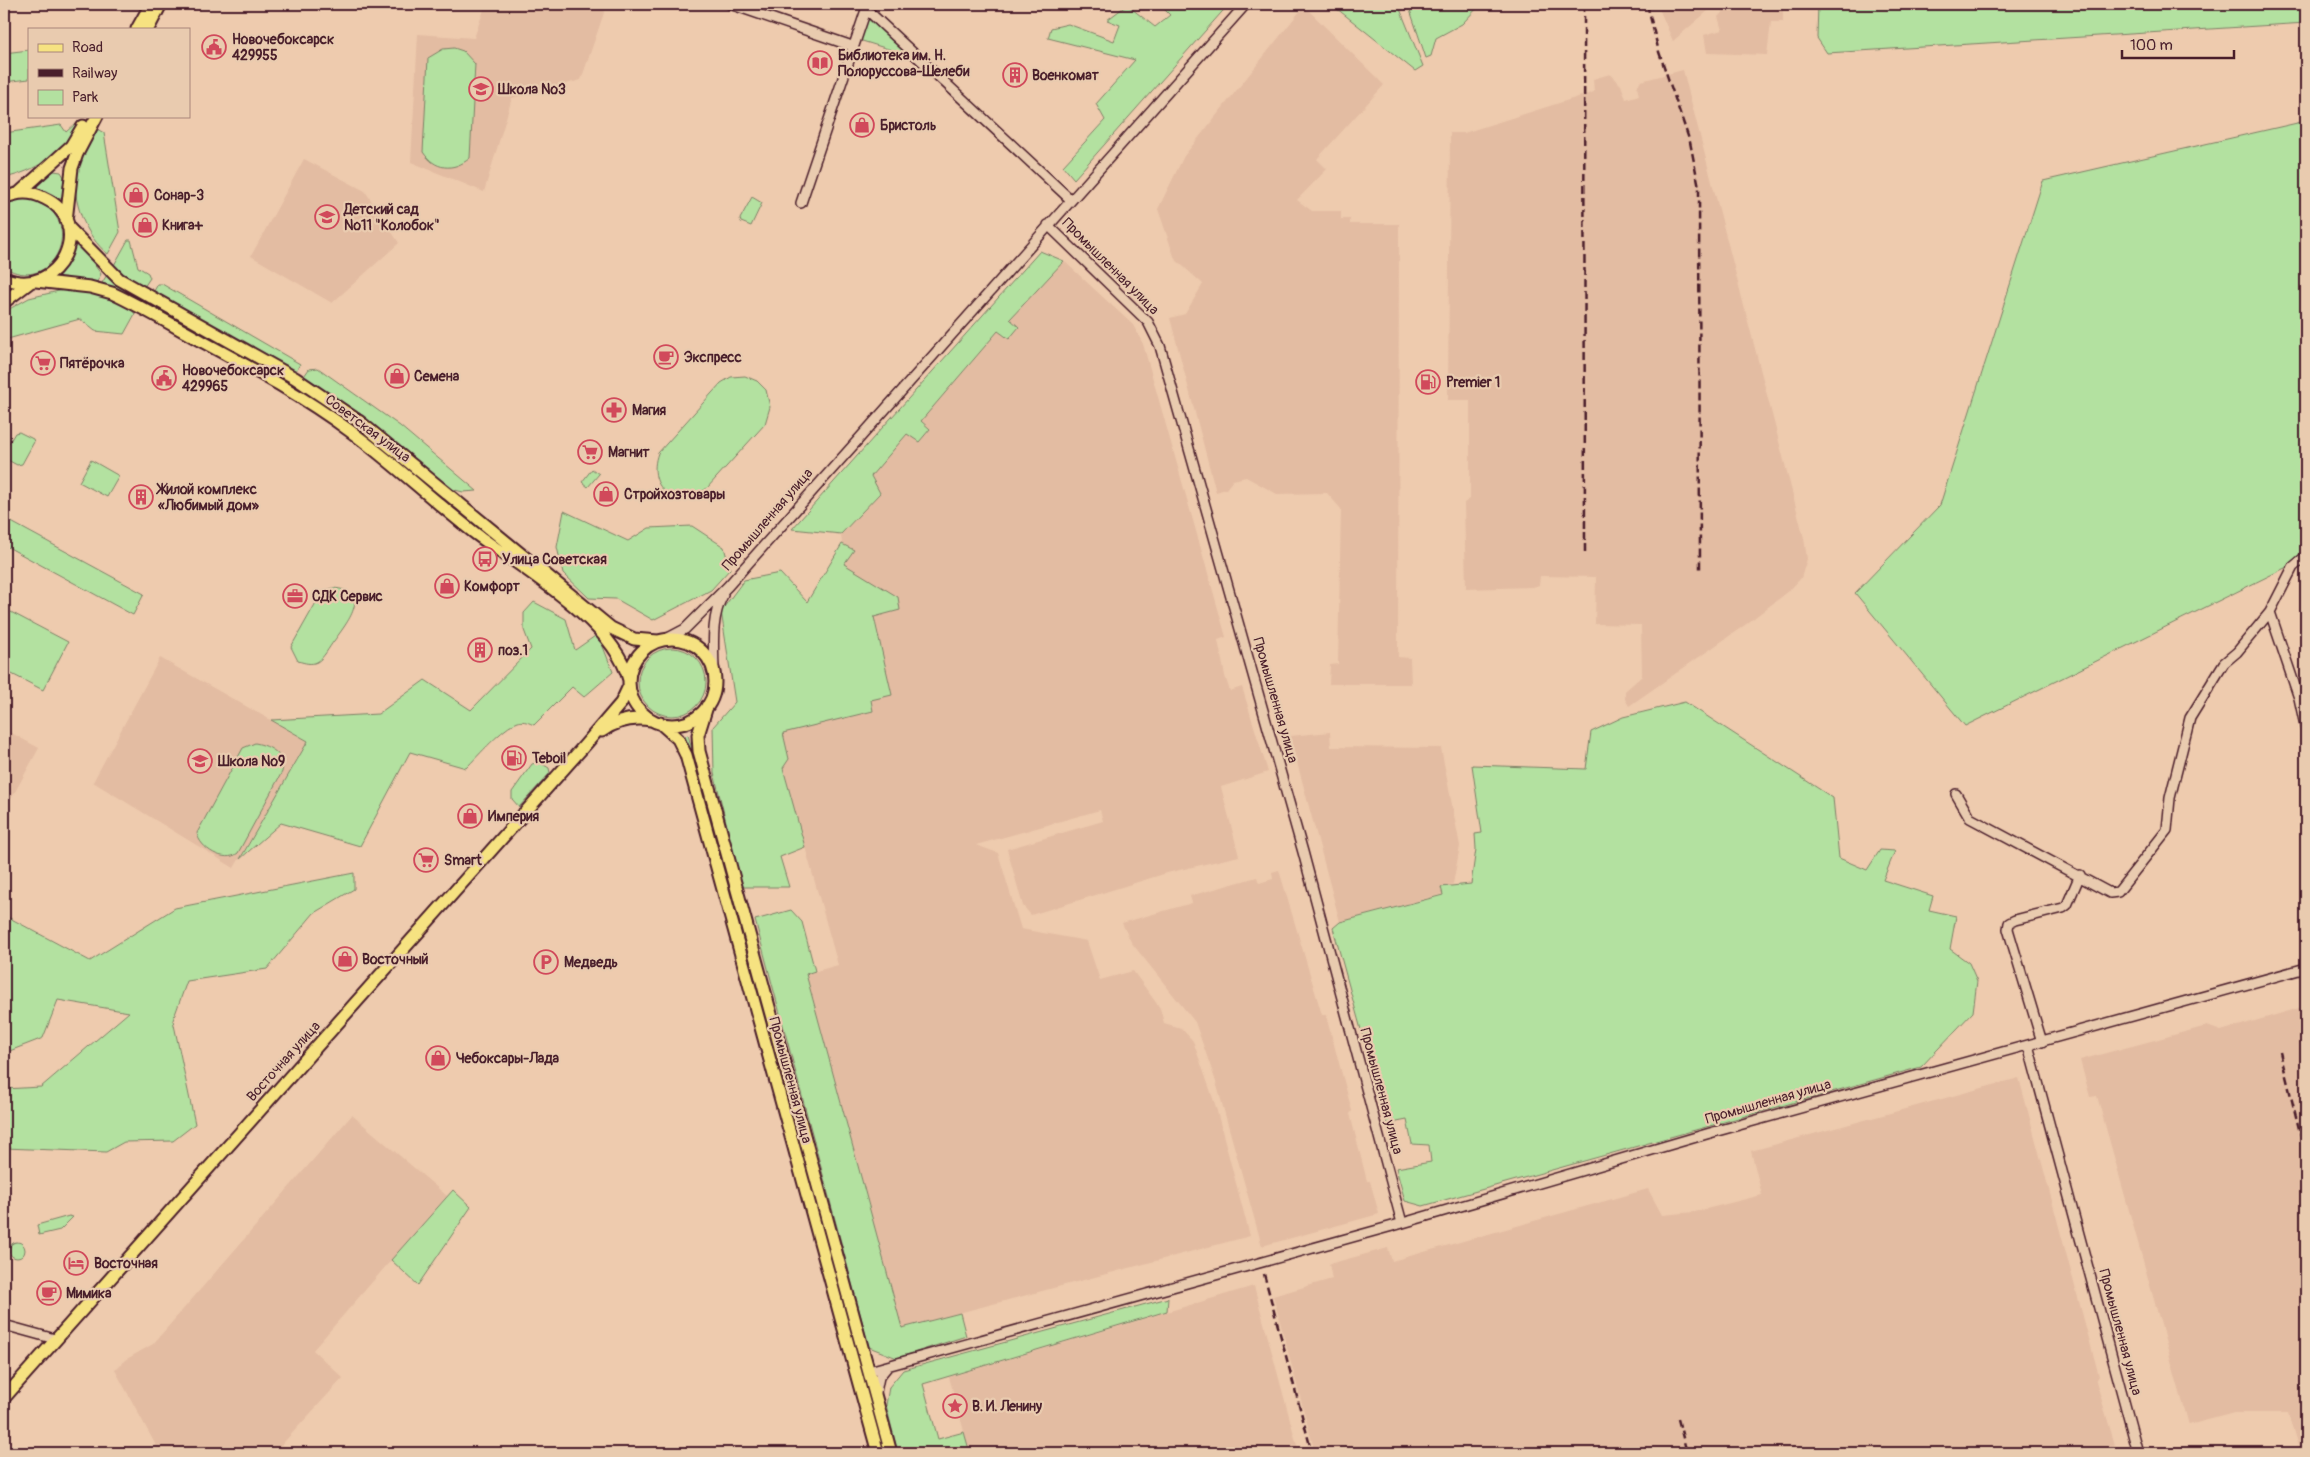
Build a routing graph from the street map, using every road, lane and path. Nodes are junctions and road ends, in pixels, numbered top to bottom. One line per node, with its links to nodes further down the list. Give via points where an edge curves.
1 (151, 4): 6 (main road)
2 (161, 4): 7 (main road)
3 (730, 4): 8 (street)
4 (1246, 4): 12 (street, Промышленная улица)
5 (867, 6): 8 (street); 12 (street)
6 (138, 28)
7 (149, 28)
8 (852, 46): 13 (street)
9 (88, 118): 11 (main road, via 71,146)
10 (97, 118): 14 (main road, via 72,168)
11 (10, 194): 14 (main road, Советская улица, via 30,193 47,199 59,209)
12 (1071, 200): 15 (street, Промышленная улица)
13 (801, 203)
14 (67, 224): 17 (main road, via 68,248 61,264 50,274); 20 (main road, Советская улица, via 119,279 295,378 360,422)
15 (1048, 225): 21 (street, Промышленная улица); 40 (street, Промышленная улица, via 1148,322 1160,346 1303,852)
16 (4, 278): 17 (main road, Советская улица, via 19,283)
17 (32, 282): 18 (main road); 20 (main road, Советская улица, via 90,287 112,293 288,388 352,432 474,533)
18 (4, 302)
19 (2306, 556): 23 (street, via 2293,567)
20 (555, 586): 22 (main road, Советская улица)
21 (728, 586): 24 (street, Промышленная улица, via 685,629); 25 (street, Промышленная улица, via 716,611)
22 (580, 607): 24 (main road, Советская улица, via 623,634 643,641); 26 (main road, Советская улица, via 613,646 625,667)
23 (2270, 612): 29 (street, via 2299,698); 32 (street, via 2224,663 2190,718 2170,798 2167,830 2115,894)
24 (662, 640): 25 (main road, via 682,640 697,648 709,660); 26 (main road, via 637,656)
25 (714, 676): 27 (main road, via 713,693)
26 (629, 683): 28 (main road, via 635,704); 30 (main road, Восточная улица, via 621,703)
27 (707, 706): 28 (main road, via 685,723 669,725); 33 (main road, Промышленная улица, via 698,735 699,751)
28 (656, 722): 30 (main road, Восточная улица, via 639,719 620,721); 34 (main road, Промышленная улица, via 678,738 686,755)
29 (2306, 730)
30 (585, 745): 42 (main road, Восточная улица)
31 (1956, 794): 32 (street, via 1970,818)
32 (2080, 875): 36 (street, via 2063,908 2009,923 2008,929)
33 (744, 918): 34 (main road); 38 (main road, Промышленная улица)
34 (732, 921): 39 (main road, Промышленная улица)
35 (2306, 968): 36 (street, Промышленная улица)
36 (2042, 1042): 37 (street, Промышленная улица)
37 (2028, 1045): 40 (street, Промышленная улица); 50 (street, Промышленная улица)
38 (822, 1203): 39 (main road); 44 (main road, Промышленная улица)
39 (810, 1206): 45 (main road, Промышленная улица)
40 (1402, 1223): 43 (street, Промышленная улица)
41 (4, 1325): 42 (street)
42 (55, 1339): 47 (main road, Восточная улица)
43 (888, 1366): 44 (street, Промышленная улица); 46 (street, via 879,1377)
44 (869, 1371): 45 (main road); 46 (main road, Промышленная улица)
45 (857, 1375): 48 (main road, Промышленная улица)
46 (876, 1396): 49 (main road, Промышленная улица)
47 (4, 1398)
48 (878, 1453)
49 (891, 1453)
50 (2138, 1453)

